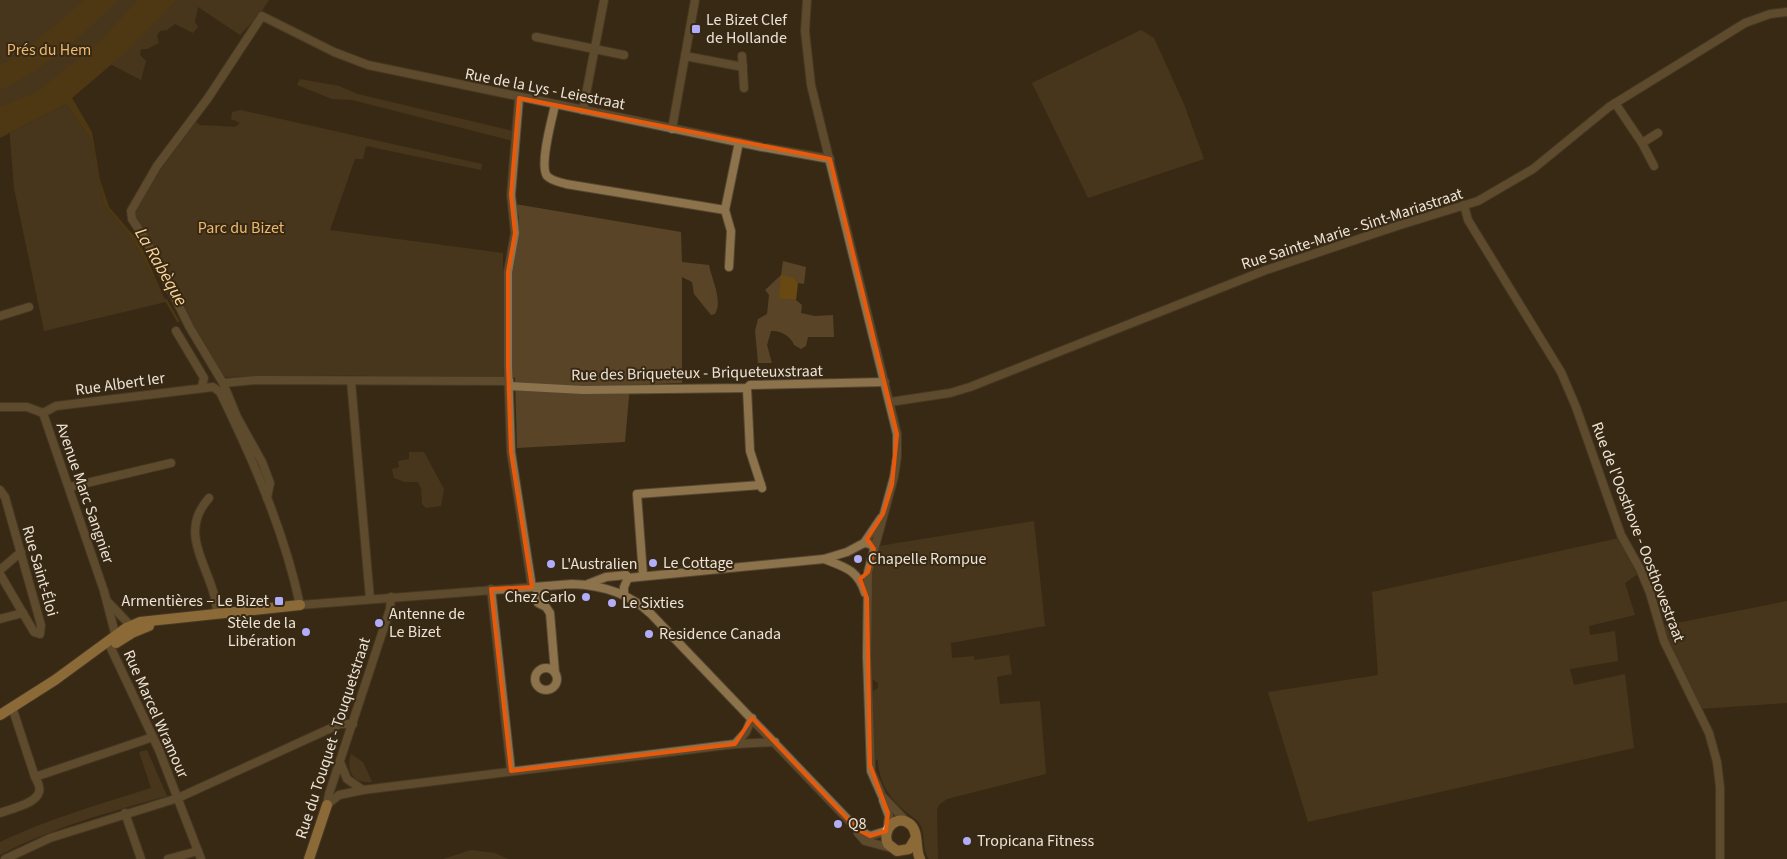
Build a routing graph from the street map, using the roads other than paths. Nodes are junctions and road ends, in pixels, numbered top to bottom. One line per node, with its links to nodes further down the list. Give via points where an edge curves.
1 (604, 0): 6 (street)
2 (696, 0): 8 (street)
3 (807, 0): 20 (street, via 807,62)
4 (1787, 12): 13 (street, Rue Sainte-Marie - Sint-Mariastraat, via 1770,14 1745,24)
5 (536, 37): 6 (street)
6 (595, 49): 7 (street); 15 (street)
7 (624, 55)
8 (685, 56): 10 (street); 16 (street)
9 (742, 56): 10 (street)
10 (743, 67): 11 (street)
11 (744, 88)
12 (519, 98): 14 (street, Rue de la Lys - Leiestraat); 30 (street, Rue de la Lys - Leiestraat, via 368,65 262,16 208,98 157,166 130,211 190,328); 31 (street, via 510,195 515,233 508,272)
13 (1615, 103): 19 (street); 22 (street, Rue Sainte-Marie - Sint-Mariastraat, via 1533,169 1509,185)
14 (555, 105): 15 (street, Rue de la Lys - Leiestraat); 23 (street, via 544,159 544,170 553,180)
15 (583, 110): 16 (street, Rue de la Lys - Leiestraat)
16 (672, 129): 18 (street, Rue de la Lys - Leiestraat)
17 (1658, 133): 19 (street)
18 (739, 142): 20 (street, Rue de la Lys - Leiestraat); 23 (street)
19 (1642, 143): 21 (street)
20 (830, 159): 29 (street)
21 (1654, 166)
22 (1464, 205): 34 (street, Rue Sainte-Marie - Sint-Mariastraat, via 1266,270 970,387); 99 (street, Rue de l'Oosthove - Oosthovestraat, via 1468,220 1561,372 1621,535 1650,593 1664,642 1710,733 1720,786)
23 (725, 210): 24 (street, via 731,231)
24 (729, 267)
25 (29, 308): 26 (street)
26 (0, 316)
27 (176, 331): 32 (street, via 204,378)
28 (351, 381): 30 (street, Rue des Briqueteux - Briqueteuxstraat); 31 (street, Rue des Briqueteux - Briqueteuxstraat); 62 (street)
29 (885, 382): 33 (street, Rue des Briqueteux - Briqueteuxstraat, via 750,384); 34 (street)
30 (223, 383): 41 (street, via 268,475 270,487)
31 (509, 384): 33 (street, Rue des Briqueteux - Briqueteuxstraat, via 583,390); 56 (street, via 511,452)
32 (202, 386): 36 (street, Rue Albert Ier, via 56,406); 41 (street, via 214,387 220,392)
33 (747, 388): 52 (street, via 750,451 761,486 637,494)
34 (890, 402): 42 (street, via 897,434 897,457)
35 (0, 407): 36 (street, Avenue Marc Sangnier, via 27,407)
36 (43, 413): 38 (street, Avenue Marc Sangnier)
37 (171, 463): 38 (street)
38 (70, 487): 58 (street, Avenue Marc Sangnier)
39 (0, 490): 45 (street, Rue Saint-Éloi, via 6,497)
40 (210, 498): 65 (street, via 200,511 193,535 215,597)
41 (267, 498): 63 (street, via 283,539)
42 (883, 514): 43 (street); 44 (street)
43 (864, 543): 44 (street, via 871,544); 46 (street)
44 (874, 549): 50 (street)
45 (21, 552): 49 (street); 64 (street, Rue Saint-Éloi, via 41,625 40,633 35,633)
46 (847, 552): 47 (street); 48 (street)
47 (824, 559): 48 (street); 52 (street)
48 (846, 568): 53 (street)
49 (0, 570)
50 (868, 572): 53 (street); 61 (street)
51 (0, 574): 64 (street, Rue Saint-Éloi)
52 (644, 575): 54 (street)
53 (858, 576): 61 (street)
54 (628, 578): 55 (street, via 626,575 606,577); 59 (street)
55 (586, 585): 56 (street); 59 (street)
56 (535, 587): 57 (street); 69 (street, via 538,603 550,613)
57 (491, 589): 60 (street); 78 (street)
58 (105, 595): 67 (street, Avenue Marc Sangnier); 68 (street, Avenue Marc Sangnier)
59 (624, 595): 72 (street, via 651,614)
60 (391, 597): 62 (street); 73 (street, Rue du Touquet - Touquetstraat)
61 (866, 598): 81 (street, via 870,765)
62 (370, 599): 63 (street)
63 (300, 605): 65 (main road)
64 (23, 613): 66 (street, Rue Saint-Éloi)
65 (217, 614): 67 (main road, via 144,620)
66 (0, 619)
67 (131, 629): 68 (main road)
68 (113, 642): 70 (main road, via 70,673); 74 (street, Rue Marcel Wramour)
69 (555, 673)
70 (12, 707): 71 (main road); 79 (street)
71 (0, 714)
72 (752, 718): 75 (street); 76 (street, via 746,732)
73 (353, 724): 77 (street, Rue du Touquet - Touquetstraat); 82 (street, via 340,724)
74 (152, 737): 79 (street); 82 (street, Rue Marcel Wramour)
75 (775, 742): 76 (street); 87 (street)
76 (735, 744): 78 (street)
77 (340, 762): 80 (street, via 347,779); 83 (street, Rue du Touquet - Touquetstraat)
78 (511, 771): 80 (street)
79 (35, 776): 84 (street, via 40,789 38,795)
80 (363, 790): 83 (street, via 339,796)
81 (882, 796): 86 (street); 88 (street, via 889,816)
82 (178, 798): 85 (street); 91 (street, Rue Marcel Wramour)
83 (327, 805): 96 (main road, Rue du Touquet - Touquetstraat)
84 (0, 813)
85 (125, 813): 92 (street, via 30,846); 93 (street)
86 (908, 823): 88 (main road, via 897,821); 89 (main road, via 914,830)
87 (857, 828): 88 (street, via 870,836); 90 (street, via 865,840)
88 (887, 829): 90 (main road, via 886,842)
89 (915, 839): 90 (main road, via 909,849); 98 (main road)
90 (895, 850): 97 (main road)
91 (198, 851): 94 (street); 95 (street, Rue Marcel Wramour)
92 (5, 859)
93 (142, 859)
94 (168, 859)
95 (201, 859)
96 (309, 859)
97 (911, 859)
98 (920, 859)
99 (1720, 859)

